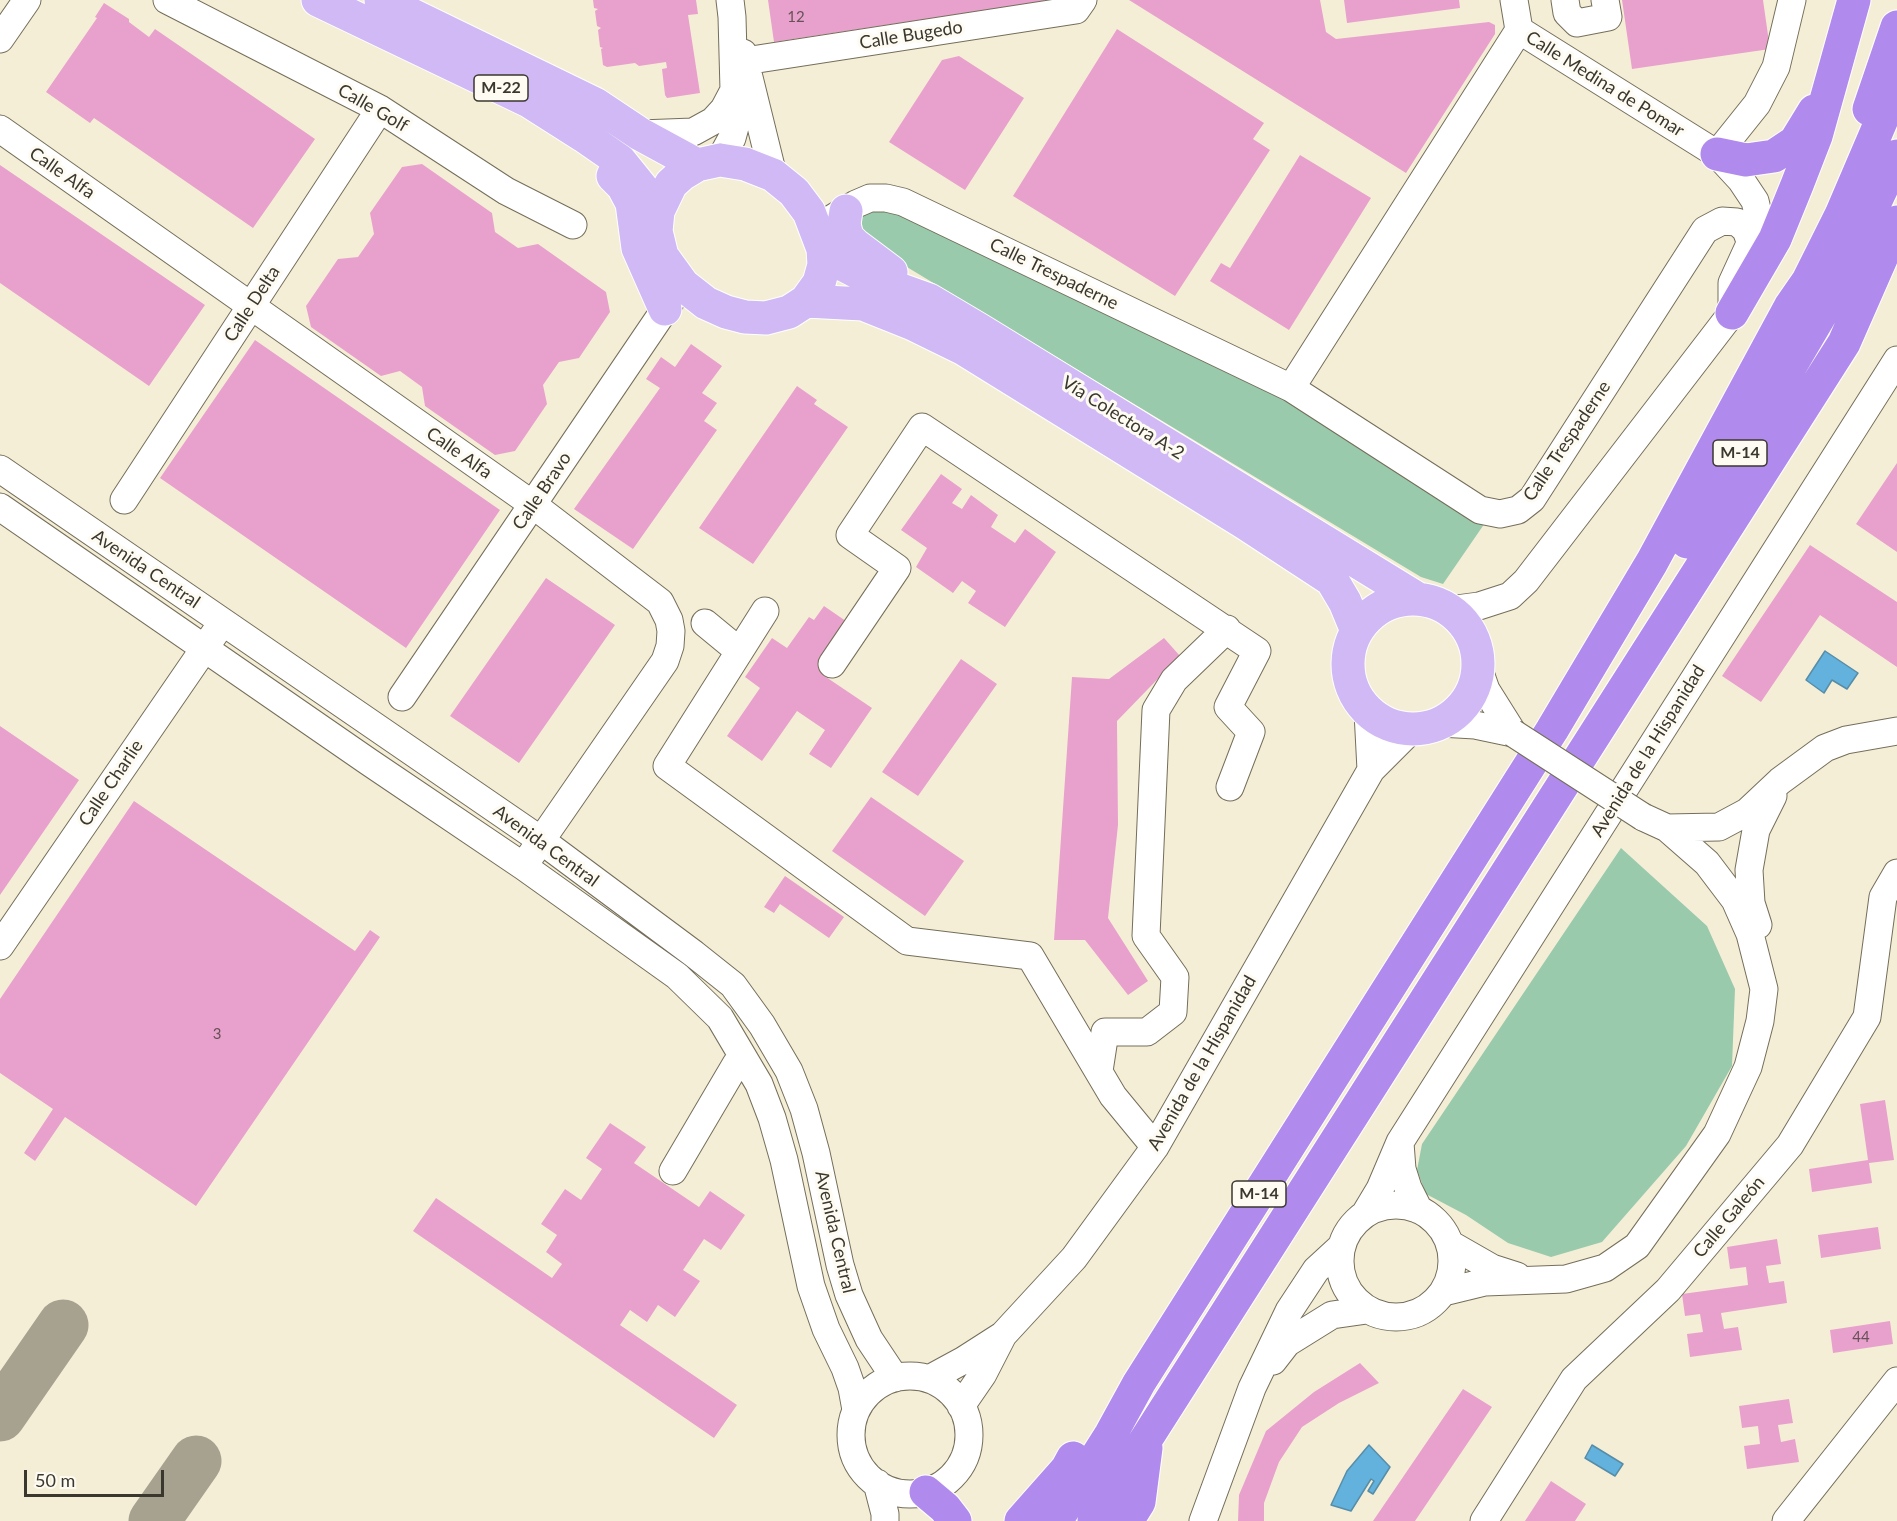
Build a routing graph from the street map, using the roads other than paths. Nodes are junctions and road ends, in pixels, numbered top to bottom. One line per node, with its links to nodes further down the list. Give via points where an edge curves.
1 (27, 0): 16 (street)
2 (167, 0): 22 (street, Calle Golf)
3 (318, 0): 21 (main road, M-22)
4 (381, 0): 24 (main road, M-22, via 595,104)
5 (1514, 0): 15 (street, Calle Medina de Pomar)
6 (1565, 0): 7 (street, via 1567,13 1577,23 1608,17)
7 (1605, 0)
8 (1774, 0): 13 (street, via 1776,16)
9 (1854, 0): 18 (highway)
10 (1080, 5): 17 (street, Calle Bugedo)
11 (1897, 6): 29 (highway, via 1823,147)
12 (731, 8): 17 (street); 20 (street)
13 (1790, 11): 25 (street, via 1776,67 1757,104)
14 (1897, 27): 41 (highway, via 1853,151 1795,276)
15 (1519, 30): 25 (street, Calle Medina de Pomar); 45 (street)
16 (0, 39)
17 (746, 61): 28 (street)
18 (1830, 84): 25 (highway, via 1795,142 1779,153 1746,160); 29 (highway)
19 (1897, 84): 41 (highway, via 1841,215)
20 (733, 92): 24 (street, via 713,121 693,132); 27 (street, via 732,138)
21 (529, 101): 30 (main road, M-22, via 620,161); 37 (main road, via 623,186 632,203 638,248)
22 (380, 109): 33 (street, Calle Golf, via 506,191); 40 (street, Calle Delta)
23 (0, 129): 40 (street, Calle Alfa)
24 (640, 134): 27 (main road, M-22)
25 (1717, 154): 35 (street, via 1742,180 1755,201 1760,222)
26 (1897, 156): 64 (highway, M-14, via 1828,302 1696,529)
27 (709, 163): 28 (main road, via 745,164); 30 (main road, via 682,174 671,184)
28 (773, 175): 34 (main road, via 794,192 809,212)
29 (1797, 185): 42 (highway, via 1775,239)
30 (658, 211): 37 (main road, via 656,231 670,270)
31 (846, 211): 34 (street, Calle Trespaderne); 38 (main road, via 844,224 855,245); 45 (street, Calle Trespaderne, via 870,198 903,202)
32 (1897, 222): 43 (highway, M-14)
33 (573, 225)
34 (819, 238): 38 (main road, Vía Colectora A-2, via 840,263 873,280); 39 (main road, via 824,265 819,283)
35 (1751, 244): 42 (street, via 1732,283); 45 (street, Calle Trespaderne, via 1746,230 1737,222 1722,221 1705,230 1532,499 1518,510 1500,514 1480,510)
36 (1897, 270): 43 (highway, M-14)
37 (674, 297): 39 (main road, via 745,317 766,318 789,312); 48 (street, Calle Bravo)
38 (929, 300): 50 (main road, Vía Colectora A-2)
39 (806, 301): 56 (main road, Vía Colectora A-2, via 863,304 964,349 1332,580)
40 (251, 306): 47 (street, Calle Delta); 48 (street, Calle Alfa)
41 (1790, 308): 64 (highway, via 1652,562)
42 (1732, 313): 51 (street, via 1526,582 1510,596)
43 (1844, 343): 100 (highway, M-14, via 1147,1438)
44 (1897, 360): 80 (street, Avenida de la Hispanidad)
45 (1291, 388)
46 (0, 469): 53 (street, Avenida Central)
47 (124, 500)
48 (532, 504): 61 (street, Calle Bravo); 72 (street, Calle Alfa, via 660,602 671,631 665,661)
49 (0, 507): 57 (street, Avenida Central)
50 (1418, 599): 51 (main road); 56 (main road, via 1383,606)
51 (1449, 610): 60 (main road, via 1471,635)
52 (765, 611): 58 (street)
53 (223, 621): 57 (street, Calle Charlie); 72 (street, Avenida Central)
54 (705, 623): 58 (street)
55 (1227, 629): 59 (street, via 922,427 850,535 897,568); 69 (street, via 1257,651 1228,707 1251,732); 79 (street, via 1173,680 1156,710 1146,936 1175,977 1173,1012 1147,1032 1105,1032)
56 (1357, 631): 62 (main road, via 1347,664 1350,682)
57 (205, 647): 73 (street, Avenida Central); 75 (street, Calle Charlie)
58 (740, 651): 79 (street, via 667,766 907,941 1030,956)
59 (832, 664)
60 (1478, 667): 63 (main road, via 1473,690 1460,710); 66 (street, via 1486,690)
61 (402, 697)
62 (1368, 712): 63 (main road, via 1396,727); 67 (street)
63 (1426, 726): 66 (street, via 1475,725); 67 (street, Avenida de la Hispanidad)
64 (1552, 730): 94 (highway, M-14)
65 (1897, 730): 68 (street, via 1825,748)
66 (1513, 733): 70 (street, bridge)
67 (1371, 770): 81 (street, Avenida de la Hispanidad)
68 (1780, 781): 71 (street, via 1747,812 1719,827); 76 (street, via 1756,830 1749,870 1751,903 1760,932)
69 (1230, 787)
70 (1643, 817): 71 (street); 77 (street, via 1700,871 1725,906 1740,938)
71 (1667, 828): 76 (street, via 1707,863 1735,900 1750,934)
72 (542, 841): 73 (street, Calle Alfa); 91 (street, Avenida Central, via 717,971 733,985 762,1025 789,1071 804,1109 840,1265 853,1304 869,1339)
73 (523, 866): 97 (street, Avenida Central, via 677,976 720,1018 743,1054 772,1118 811,1286 849,1378)
74 (1897, 873): 107 (street, Calle Galeón, via 1883,897 1867,1017 1790,1145 1668,1290 1574,1379)
75 (0, 946)
76 (1764, 989): 77 (street)
77 (1760, 1021): 87 (street, via 1748,1067 1716,1134 1637,1246 1605,1268 1566,1279)
78 (736, 1064): 82 (street)
79 (1099, 1071): 81 (street, via 1113,1096)
80 (1400, 1142): 83 (street, via 1402,1169); 84 (street, Avenida de la Hispanidad)
81 (1155, 1147): 90 (street, Avenida de la Hispanidad, via 1074,1258)
82 (673, 1171)
83 (1419, 1210): 84 (street, via 1383,1206); 85 (street, via 1438,1224)
84 (1365, 1214): 86 (street, via 1350,1228)
85 (1450, 1244): 87 (street, via 1492,1268); 88 (street, via 1450,1277)
86 (1341, 1247): 89 (street, via 1339,1265 1344,1283); 95 (street, via 1316,1270 1289,1311)
87 (1527, 1279): 88 (street, via 1485,1282)
88 (1443, 1292): 89 (street, via 1429,1307 1409,1316 1388,1317)
89 (1367, 1310): 95 (street, via 1332,1315 1287,1343)
90 (1003, 1335): 92 (street, Avenida de la Hispanidad); 96 (street, Avenida de la Hispanidad)
91 (895, 1378): 92 (street); 97 (street, via 872,1390)
92 (928, 1379): 96 (street, via 947,1390)
93 (1897, 1381): 108 (street)
94 (1139, 1383): 104 (highway, via 1089,1433 1067,1469); 105 (highway, M-14, via 1112,1434)
95 (1252, 1389): 106 (street)
96 (962, 1406): 99 (street, via 969,1434 962,1464 940,1486)
97 (856, 1410): 98 (street, via 851,1445 866,1474)
98 (877, 1483): 99 (street, via 902,1492); 101 (street)
99 (920, 1493): 102 (street); 103 (highway, via 945,1508)
100 (1109, 1515)
101 (885, 1521)
102 (901, 1521)
103 (955, 1521)
104 (1021, 1521)
105 (1056, 1521)
106 (1203, 1521)
107 (1484, 1521)
108 (1786, 1521)

